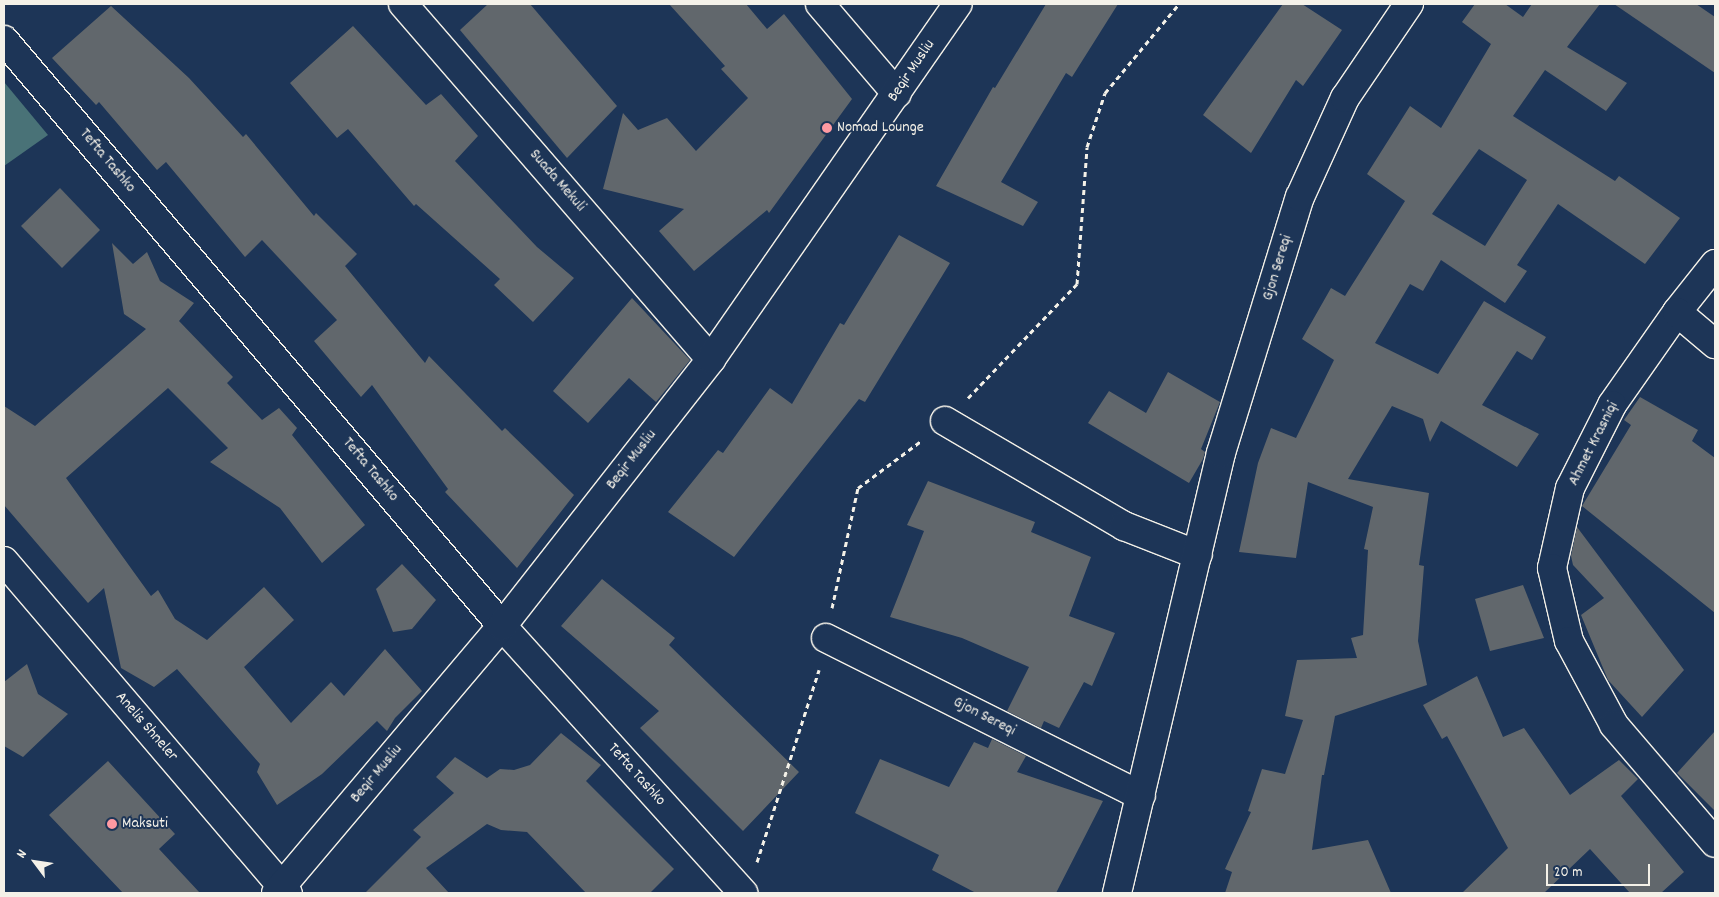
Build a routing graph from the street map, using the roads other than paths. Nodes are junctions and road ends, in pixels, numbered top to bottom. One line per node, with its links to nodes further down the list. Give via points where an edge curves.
1 (403, 4): 10 (street, Suada Mekuli)
2 (820, 4): 6 (street)
3 (958, 4): 6 (street, Beqir Musliu)
4 (1409, 4): 12 (street, Gjon Sereqi, via 1345,98 1300,197 1221,453)
5 (4, 40): 14 (street, Tefta Tashko)
6 (897, 94): 10 (street, Beqir Musliu)
7 (1715, 264): 8 (street, Ahmet Krasniqi)
8 (1677, 312): 9 (street); 17 (street, Ahmet Krasniqi, via 1612,405 1570,488 1552,568 1569,641 1614,725)
9 (1715, 344)
10 (712, 358): 14 (street, Beqir Musliu)
11 (945, 422): 12 (street, via 1124,526)
12 (1198, 555): 16 (street, Gjon Sereqi)
13 (4, 561): 18 (street, Anelis Shneler)
14 (502, 626): 18 (street, Beqir Musliu); 19 (street, Tefta Tashko)
15 (826, 638): 16 (street, Gjon Sereqi)
16 (1141, 796): 20 (street, Gjon Sereqi)
17 (1715, 843)
18 (282, 891)
19 (743, 893)
20 (1117, 893)

